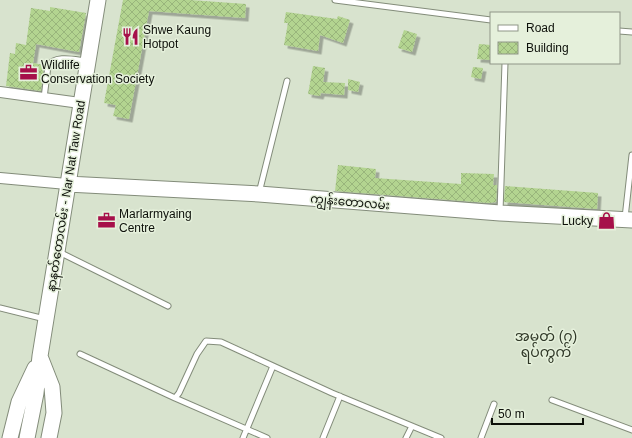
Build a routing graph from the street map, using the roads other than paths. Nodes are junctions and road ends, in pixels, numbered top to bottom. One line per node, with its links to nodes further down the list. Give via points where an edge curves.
1 (98, 0): 6 (main road, နာနတ်တောလမ်း - Nar Nat Taw Road)
2 (335, 0): 3 (lane)
3 (490, 20)
4 (620, 31): 5 (lane)
5 (632, 32)
6 (88, 62): 10 (lane, via 56,59 51,62 48,66); 11 (main road, နာနတ်တောလမ်း - Nar Nat Taw Road)
7 (506, 64): 16 (lane)
8 (287, 81): 15 (lane)
9 (0, 92): 10 (street)
10 (44, 98): 11 (street)
11 (80, 103): 14 (main road, နာနတ်တောလမ်း - Nar Nat Taw Road)
12 (632, 156): 17 (lane)
13 (0, 178): 14 (street)
14 (67, 184): 15 (main road, ကျွန်းတောလမ်း); 18 (main road, နာနတ်တောလမ်း - Nar Nat Taw Road)
15 (259, 194): 16 (main road, ကျွန်းတောလမ်း)
16 (500, 213): 17 (main road, ကျွန်းတောလမ်း)
17 (628, 220)
18 (57, 251): 19 (lane); 21 (main road, နာနတ်တောလမ်း - Nar Nat Taw Road)
19 (168, 306)
20 (0, 308): 21 (lane)
21 (46, 319): 23 (main road, နာနတ်တောလမ်း - Nar Nat Taw Road)
22 (80, 354): 26 (lane)
23 (40, 356): 32 (main road, via 19,402); 33 (main road, နာနတ်တောလမ်း - Nar Nat Taw Road); 34 (main road, via 52,387 54,413)
24 (273, 366): 25 (lane); 26 (lane, via 221,342 206,341); 30 (lane)
25 (340, 396): 29 (lane); 37 (lane)
26 (175, 398): 30 (lane)
27 (552, 400): 31 (lane)
28 (494, 404): 40 (lane)
29 (412, 426): 38 (lane); 39 (lane)
30 (247, 430): 35 (lane); 36 (lane)
31 (632, 430)
32 (10, 438)
33 (27, 438)
34 (49, 438)
35 (243, 438)
36 (267, 438)
37 (323, 438)
38 (406, 438)
39 (441, 438)
40 (481, 438)

